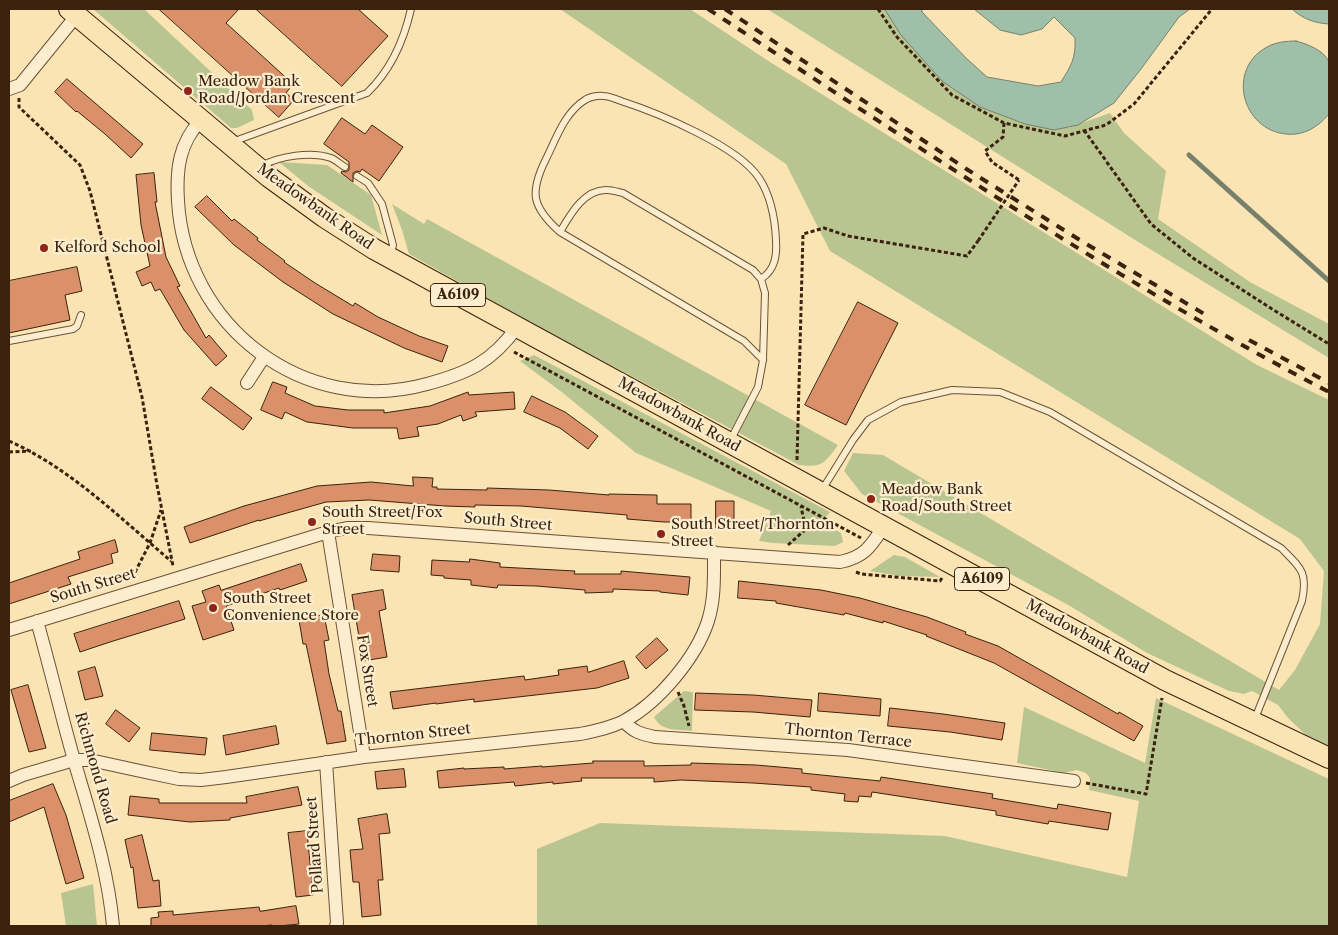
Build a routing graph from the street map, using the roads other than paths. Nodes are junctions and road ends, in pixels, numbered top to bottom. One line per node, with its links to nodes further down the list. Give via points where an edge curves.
1 (411, 9): 5 (lane, via 396,55 367,93)
2 (73, 12): 3 (street); 4 (main road, Meadowbank Road / A6109)
3 (14, 87)
4 (201, 120): 5 (main road, Meadowbank Road / A6109); 15 (street, via 190,130 182,147 178,170 178,214 182,236 208,296 241,338)
5 (228, 144): 7 (main road, Meadowbank Road / A6109)
6 (345, 167): 7 (lane, via 332,158 311,155 280,158)
7 (258, 168): 10 (main road, Meadowbank Road / A6109, via 324,217)
8 (357, 176): 10 (lane, via 368,183 382,204 394,246)
9 (560, 232): 11 (lane, via 571,213 587,196 605,190 623,194 753,270); 11 (lane, via 539,209 535,192 540,171 565,120 586,99 604,96 640,107 699,133 739,158 758,177 768,194 777,253 769,274); 16 (lane, via 744,341)
10 (390, 257): 13 (main road, Meadowbank Road / A6109)
11 (761, 280): 16 (lane, via 765,293)
12 (81, 315): 14 (lane, via 73,329)
13 (517, 327): 15 (street, via 489,359 450,378 412,389 360,391 317,384); 18 (main road, Meadowbank Road / A6109)
14 (9, 341)
15 (264, 358): 17 (street)
16 (763, 360): 18 (lane, via 758,387)
17 (247, 383)
18 (730, 442): 19 (main road, Meadowbank Road / A6109)
19 (821, 492): 20 (main road, Meadowbank Road / A6109); 26 (lane, via 868,420 901,402 952,390 1000,392 1050,412 1281,548 1302,571 1306,585 1302,602)
20 (884, 526): 22 (street, South Street, via 865,553 840,562); 26 (main road, Meadowbank Road / A6109, via 1165,680)
21 (328, 532): 22 (street, South Street, via 368,528); 23 (street, South Street); 27 (street, Fox Street)
22 (714, 552): 25 (street, Thornton Street, via 713,596 700,642 673,679)
23 (37, 621): 24 (street, South Street); 29 (street, Richmond Road)
24 (9, 630)
25 (624, 721): 27 (street, Thornton Street, via 580,734); 32 (street, Thornton Terrace, via 639,734 848,750)
26 (1254, 722): 28 (main road, Meadowbank Road / A6109)
27 (364, 756): 30 (street, Thornton Street)
28 (1329, 758)
29 (74, 760): 30 (street, Thornton Street, via 201,780); 31 (street, Thornton Street); 33 (street, Richmond Road, via 102,852)
30 (326, 762): 34 (street, Pollard Street)
31 (9, 781)
32 (1074, 781)
33 (113, 926)
34 (336, 926)

